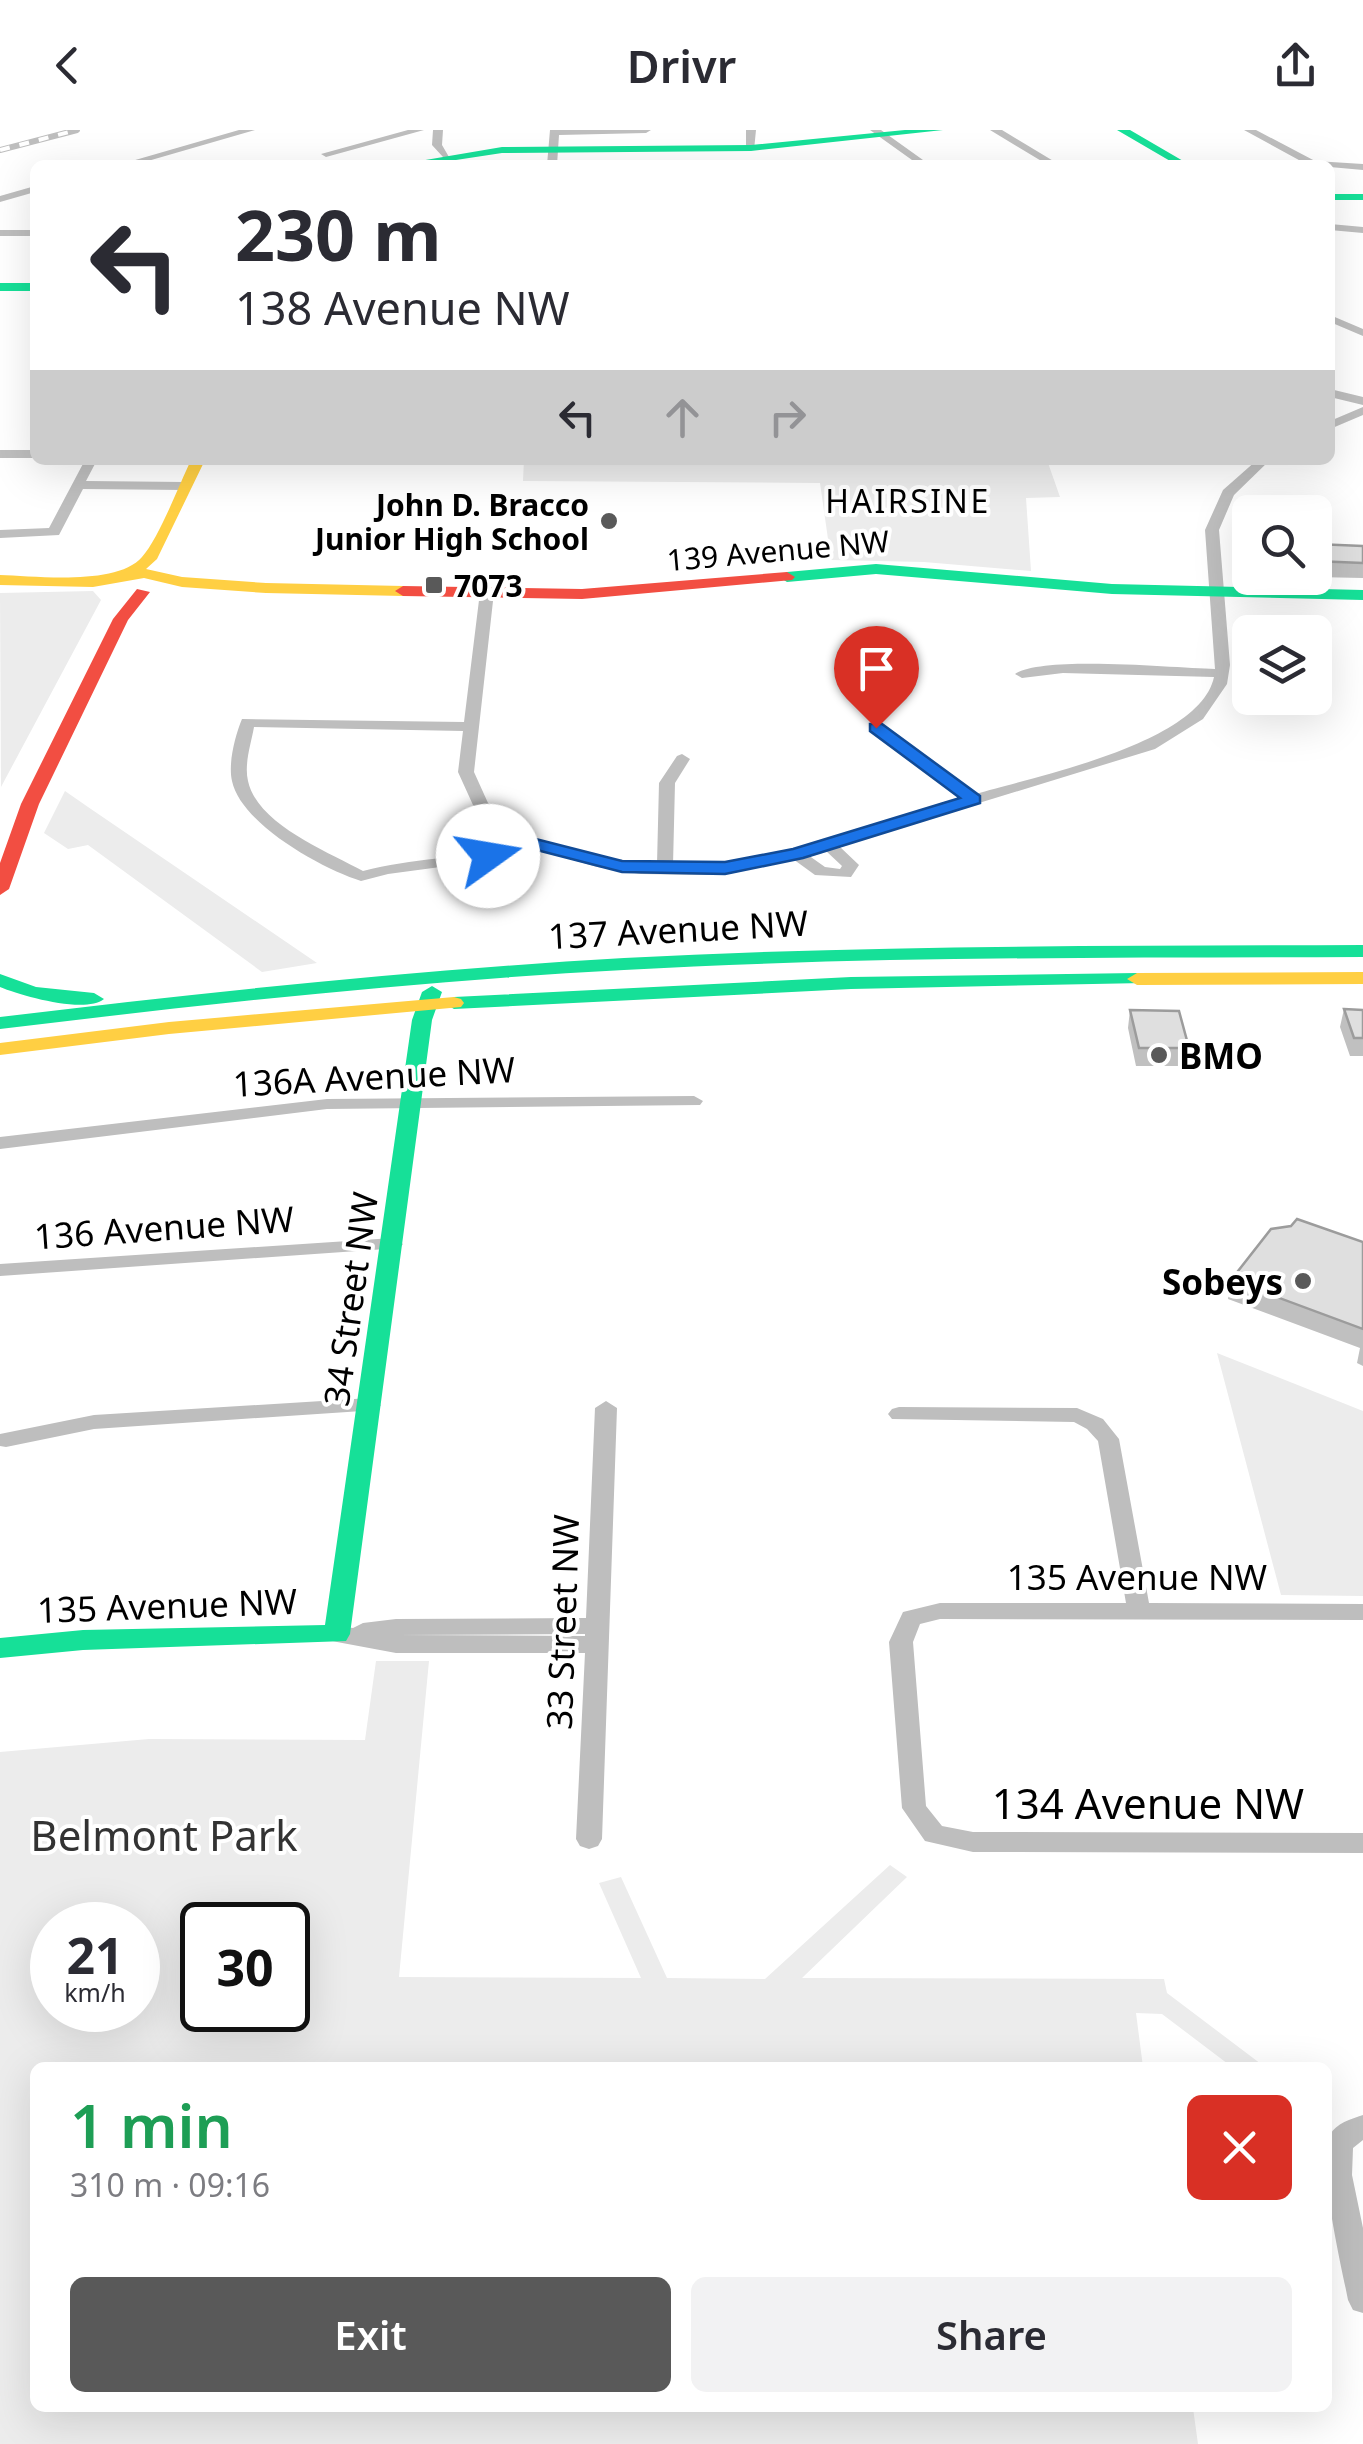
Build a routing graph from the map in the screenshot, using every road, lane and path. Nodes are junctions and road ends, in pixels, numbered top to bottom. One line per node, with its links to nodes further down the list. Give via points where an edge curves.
1 (250, 130): 14 (street)
2 (419, 130): 12 (street)
3 (438, 130): 13 (street, via 437,146)
4 (646, 130): 11 (street)
5 (938, 130): 9 (street)
6 (994, 130): 17 (street)
7 (1122, 130): 18 (street)
8 (1250, 130): 19 (street)
9 (878, 134): 10 (street); 16 (street)
10 (751, 139): 11 (street)
11 (554, 144): 13 (street)
12 (326, 154)
13 (446, 156): 15 (street)
14 (153, 160)
15 (426, 160)
16 (917, 160)
17 (1046, 160)
18 (1176, 160)
19 (1306, 160)
20 (1335, 166): 21 (street)
21 (1363, 168)
22 (30, 190): 25 (street)
23 (1335, 194): 24 (street)
24 (1363, 194)
25 (0, 198)
26 (1335, 227): 27 (street)
27 (1363, 230)
28 (0, 233): 29 (street)
29 (30, 233)
30 (0, 283): 31 (street)
31 (30, 283)
32 (1335, 320): 33 (street)
33 (1363, 333)
34 (1335, 394): 35 (street)
35 (1363, 401)
36 (1363, 411): 37 (street)
37 (1335, 423)
38 (0, 454): 39 (street)
39 (30, 454)
40 (89, 465): 43 (street)
41 (196, 465): 44 (street)
42 (1258, 465): 49 (street, via 1236,484 1215,518)
43 (79, 485): 44 (street); 45 (street, via 54,532)
44 (185, 486): 47 (street)
45 (0, 534)
46 (0, 580): 47 (street, 139 Avenue NW)
47 (137, 583): 48 (street, 139 Avenue NW); 57 (street, via 100,668)
48 (487, 592): 49 (street, 139 Avenue NW, via 640,592 876,568 1087,588); 53 (street)
49 (1216, 592): 50 (street, 139 Avenue NW); 52 (street)
50 (1363, 595)
51 (1022, 674): 52 (street)
52 (1222, 674): 56 (street, via 1206,708 1168,736)
53 (470, 727): 58 (street, via 466,772 472,792 493,817); 58 (street, via 247,722 239,782 280,830 361,876)
54 (876, 728): 56 (street)
55 (682, 759): 61 (street, via 667,783)
56 (974, 799): 59 (street)
57 (8, 834): 62 (street)
58 (532, 843): 61 (street, via 597,862)
59 (827, 844): 60 (street); 60 (street, via 851,865 846,874 822,872)
60 (796, 854): 61 (street, via 725,868)
61 (665, 870)
62 (0, 889)
63 (1363, 951): 65 (street, 137 Avenue NW, via 712,960)
64 (1363, 976): 69 (street, 137 Avenue NW, via 962,979)
65 (439, 977): 68 (street, 137 Avenue NW); 69 (street, 34 Street NW)
66 (0, 980): 68 (street, via 33,993)
67 (0, 992): 70 (street)
68 (151, 1002): 70 (street, 137 Avenue NW)
69 (426, 1006): 71 (street, 137 Avenue NW); 73 (street, 34 Street NW)
70 (0, 1023): 71 (street)
71 (1, 1049)
72 (694, 1101): 73 (street, 136A Avenue NW)
73 (413, 1103): 74 (street, 136A Avenue NW, via 327,1104); 75 (street, 34 Street NW)
74 (0, 1143)
75 (393, 1244): 76 (street, 136 Avenue NW); 77 (street, 34 Street NW)
76 (0, 1270)
77 (370, 1404): 80 (street, via 94,1422); 83 (street, 34 Street NW)
78 (606, 1408): 84 (street, 33 Street NW)
79 (899, 1414): 81 (street, via 1086,1418 1108,1440)
80 (6, 1440)
81 (1139, 1611): 82 (street, 135 Avenue NW); 86 (street, 135 Avenue NW, via 940,1610 912,1618 901,1642 914,1808)
82 (1363, 1612)
83 (337, 1634): 84 (street, 135 Avenue NW, via 396,1644); 85 (street, 135 Avenue NW)
84 (596, 1636): 87 (street, 33 Street NW)
85 (0, 1648)
86 (934, 1834): 88 (street, 134 Avenue NW, via 972,1842)
87 (589, 1839)
88 (1363, 1843)
89 (1355, 2130): 90 (street, via 1337,2157)
90 (1363, 2300)

